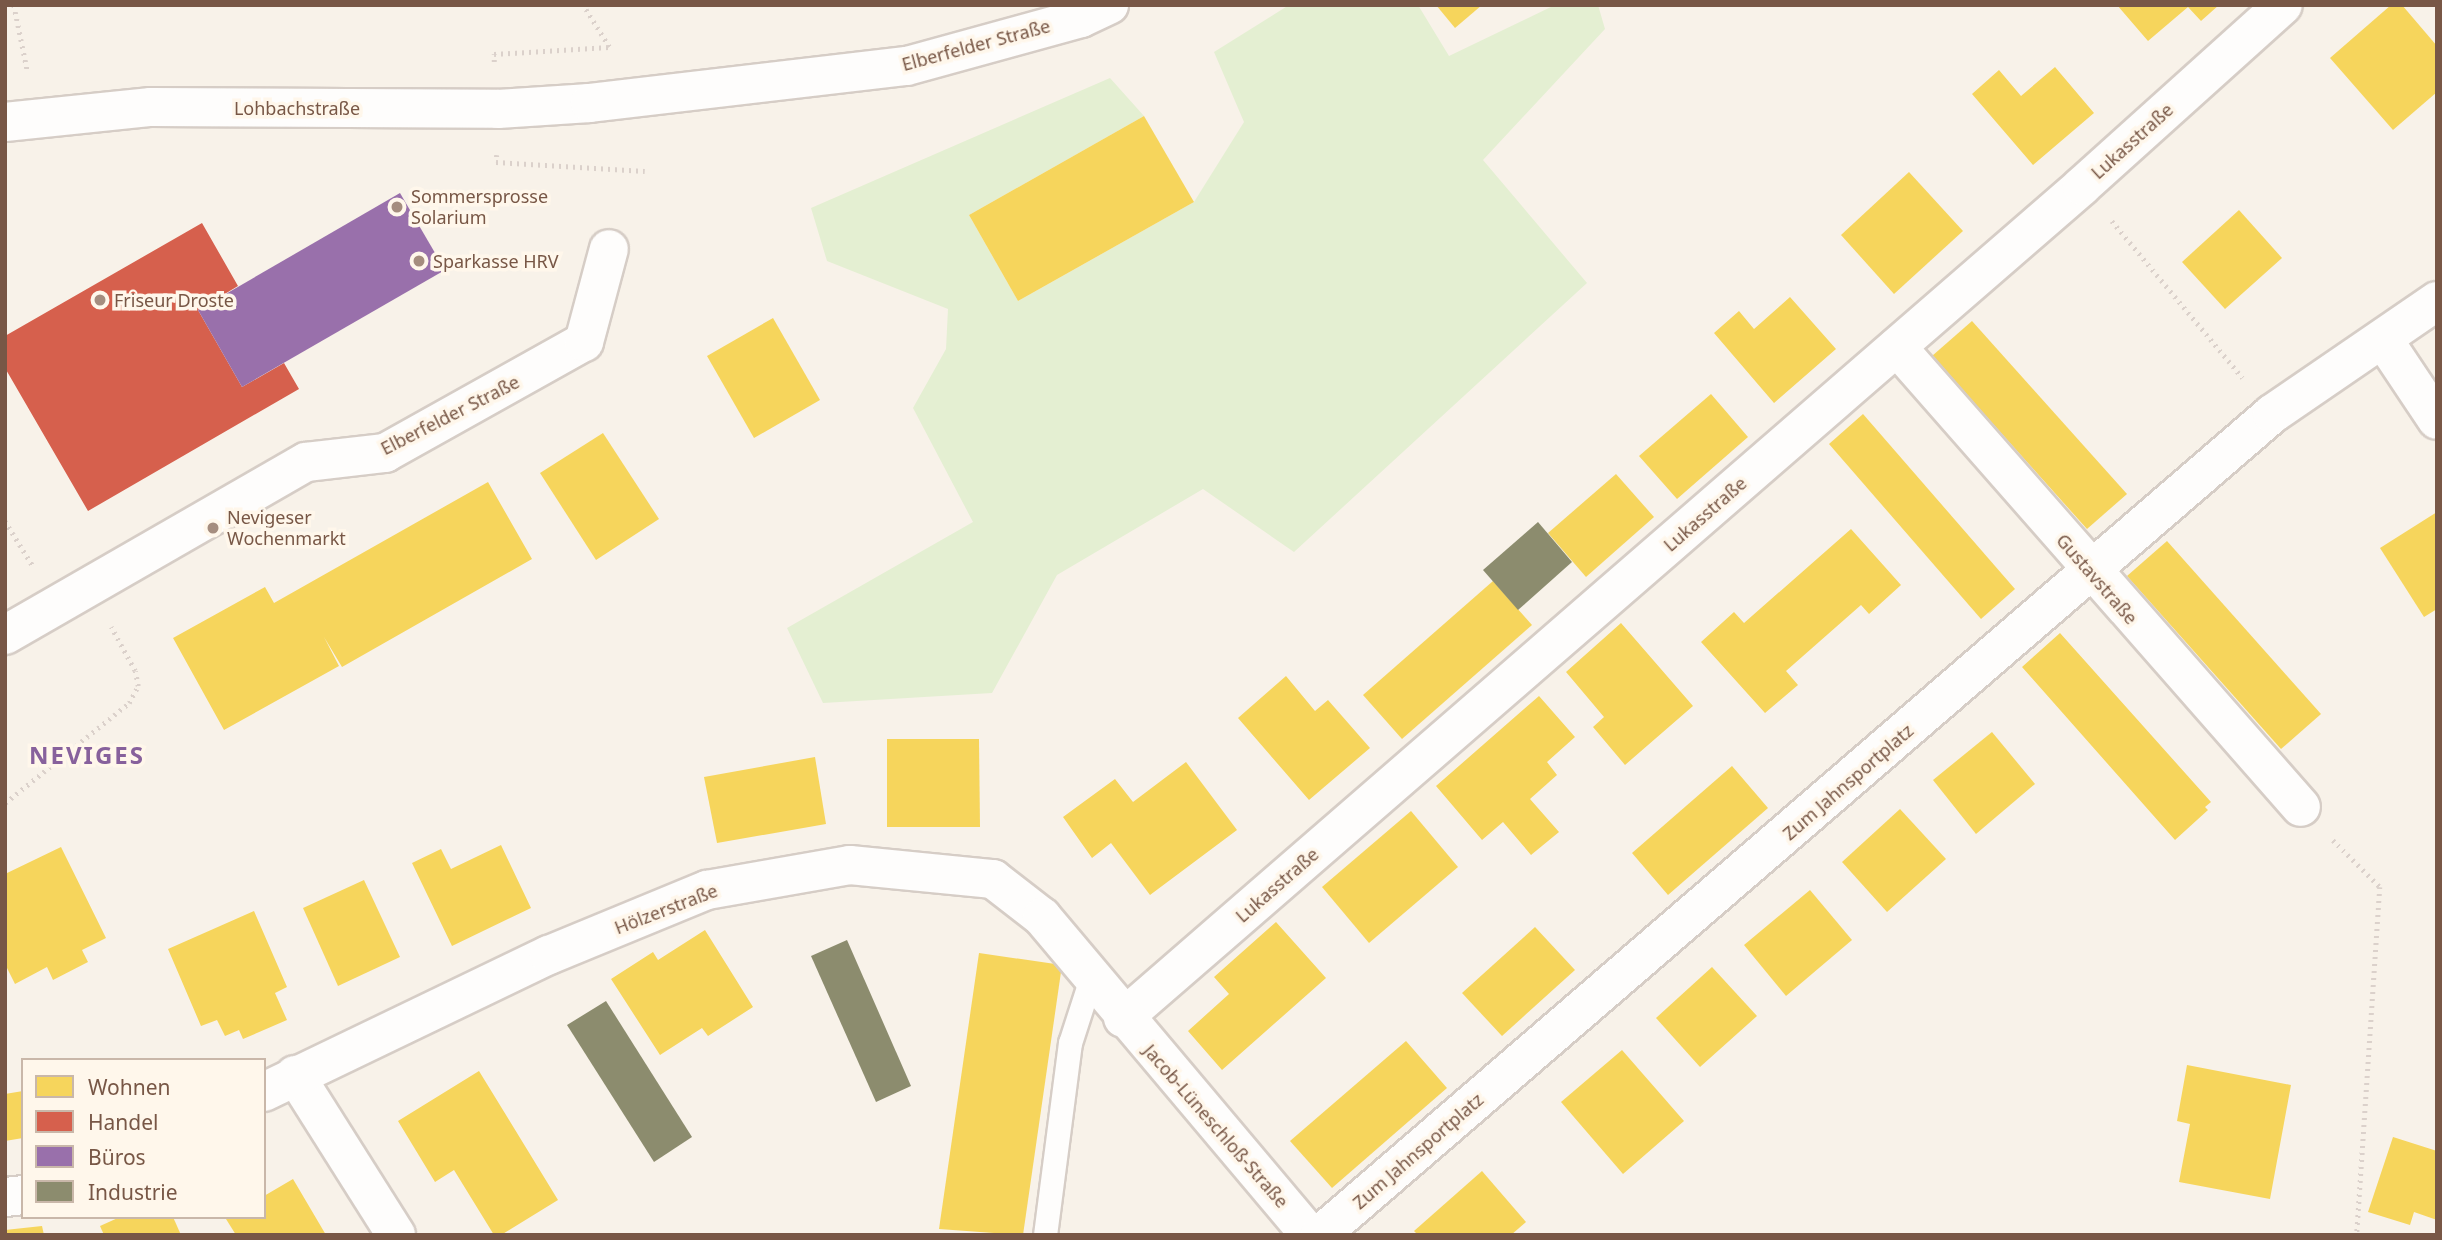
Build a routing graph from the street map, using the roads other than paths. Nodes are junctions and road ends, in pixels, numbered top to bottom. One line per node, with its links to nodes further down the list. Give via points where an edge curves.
1 (2283, 5): 9 (street, Lukasstraße)
2 (1106, 6): 3 (street, Elberfelder Straße)
3 (1060, 14): 4 (street, Elberfelder Straße, via 907,66)
4 (590, 103): 5 (street, Lohbachstraße, via 498,109 151,107)
5 (21, 120)
6 (609, 249): 12 (street, Elberfelder Straße, via 584,342 385,453 306,462)
7 (2437, 300): 8 (street, Zum Jahnsportplatz)
8 (2383, 339): 10 (street); 11 (street, Zum Jahnsportplatz, via 2273,414)
9 (1897, 347): 11 (street, Gustavstraße); 15 (street, Lukasstraße)
10 (2437, 420)
11 (2092, 574): 13 (street, Gustavstraße); 20 (street, Zum Jahnsportplatz)
12 (5, 635)
13 (2301, 807)
14 (1091, 978): 15 (street, Hölzerstraße); 16 (street, Hölzerstraße, via 1042,917 993,879 850,865 707,890 549,955); 18 (lane, via 1070,1043)
15 (1123, 1018): 19 (street, Jacob-Lüneschloß-Straße)
16 (280, 1084): 17 (street)
17 (396, 1235)
18 (1045, 1235)
19 (1310, 1235)
20 (1320, 1235)

